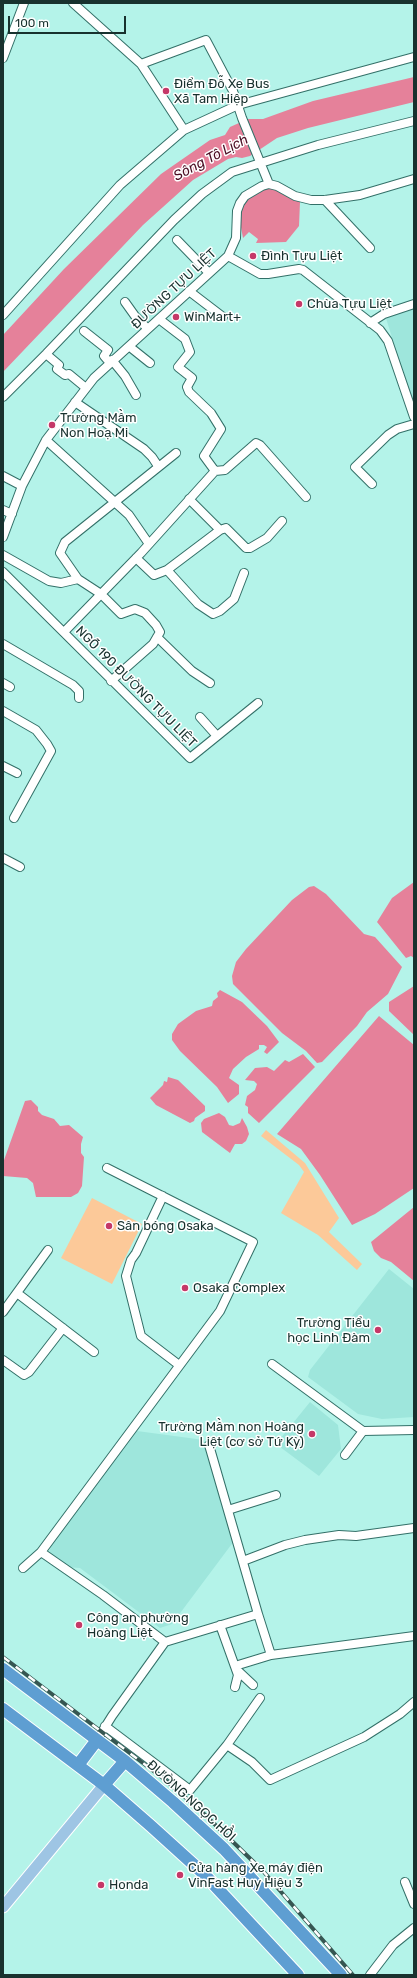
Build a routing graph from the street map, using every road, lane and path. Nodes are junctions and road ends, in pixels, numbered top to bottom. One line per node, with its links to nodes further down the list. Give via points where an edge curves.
1 (24, 3): 4 (street)
2 (73, 3): 5 (street)
3 (414, 57): 6 (street)
4 (3, 58)
5 (141, 64): 6 (street, via 206,40); 8 (street)
6 (238, 105): 8 (street); 9 (street)
7 (414, 121): 9 (street)
8 (184, 130): 20 (street, via 120,185)
9 (260, 162): 11 (street); 27 (street, via 232,172 202,194)
10 (414, 179): 12 (street, via 360,195)
11 (269, 184): 12 (street, via 295,196); 15 (street, ĐƯỜNG TỰU LIỆT, via 252,190 240,203 237,211 236,238)
12 (325, 200): 14 (street)
13 (177, 240): 16 (street)
14 (370, 248)
15 (228, 256): 16 (street, ĐƯỜNG TỰU LIỆT); 23 (street, via 260,274 303,270)
16 (208, 272): 17 (street, ĐƯỜNG TỰU LIỆT)
17 (189, 291): 21 (street); 22 (street, ĐƯỜNG TỰU LIỆT)
18 (125, 302): 24 (street, via 134,316)
19 (414, 304): 23 (street, via 384,314)
20 (3, 315)
21 (223, 317)
22 (159, 319): 24 (street, ĐƯỜNG TỰU LIỆT); 39 (street, via 185,339 190,352 178,367 192,378 187,387 189,392 211,413 221,430 204,456)
23 (370, 323): 34 (street, via 380,330 388,341)
24 (148, 329): 26 (street, ĐƯỜNG TỰU LIỆT)
25 (84, 331): 28 (street, via 108,350 104,356)
26 (130, 347): 28 (street, ĐƯỜNG TỰU LIỆT); 29 (street)
27 (46, 354): 30 (street, via 59,365 57,369 65,375 69,374); 32 (street)
28 (111, 361): 30 (street, ĐƯỜNG TỰU LIỆT); 31 (street, via 125,376)
29 (150, 363)
30 (86, 388): 33 (street, ĐƯỜNG TỰU LIỆT)
31 (136, 395)
32 (3, 397)
33 (74, 402): 36 (street, ĐƯỜNG TỰU LIỆT); 38 (street, via 144,449)
34 (414, 417)
35 (414, 424): 41 (street, via 397,429 388,435 355,467)
36 (46, 440): 42 (street, ĐƯỜNG TỰU LIỆT); 45 (street)
37 (176, 452): 38 (street)
38 (158, 466): 45 (street)
39 (215, 471): 43 (street, via 225,470 256,443); 44 (street)
40 (3, 476): 42 (street)
41 (372, 484)
42 (22, 486): 47 (street, ĐƯỜNG TỰU LIỆT)
43 (306, 497)
44 (189, 499): 49 (street); 51 (street)
45 (115, 502): 51 (street, via 129,515); 57 (street, via 64,542 60,553)
46 (3, 510): 47 (street)
47 (12, 514): 50 (street, ĐƯỜNG TỰU LIỆT)
48 (282, 521): 49 (street, via 267,538 250,548 246,548 226,528)
49 (220, 530): 54 (street)
50 (3, 537)
51 (149, 544): 53 (street)
52 (3, 554): 57 (street, via 49,581 61,583)
53 (136, 558): 54 (street, via 154,575); 58 (street)
54 (167, 570): 56 (street, via 198,604 213,614 234,599)
55 (3, 572): 59 (street, NGÕ 190 ĐƯỜNG TỰU LIỆT)
56 (244, 573)
57 (78, 579): 58 (street)
58 (101, 594): 59 (street); 60 (street, via 121,614 135,609 145,613 160,632)
59 (64, 632): 62 (street, NGÕ 190 ĐƯỜNG TỰU LIỆT)
60 (157, 637): 62 (street, via 153,644); 63 (street, via 192,671)
61 (3, 644): 64 (street, via 73,685 79,691)
62 (112, 682): 68 (street, NGÕ 190 ĐƯỜNG TỰU LIỆT, via 190,758)
63 (210, 683)
64 (79, 698)
65 (258, 703): 68 (street, NGÕ 190 ĐƯỜNG TỰU LIỆT)
66 (3, 711): 71 (street, via 36,730 51,751)
67 (200, 717): 68 (street)
68 (217, 736)
69 (3, 766): 70 (street)
70 (16, 774)
71 (14, 818)
72 (3, 858): 73 (street)
73 (20, 867)
74 (107, 1168): 75 (street)
75 (163, 1196): 83 (street, via 131,1260 126,1276 141,1336); 83 (street, via 253,1242 220,1311)
76 (48, 1250): 77 (street)
77 (17, 1293): 78 (street); 79 (street)
78 (3, 1312)
79 (63, 1328): 80 (street); 81 (street, via 24,1375)
80 (94, 1352)
81 (3, 1360)
82 (272, 1364): 85 (street)
83 (179, 1365): 91 (street)
84 (414, 1430): 85 (street)
85 (363, 1432): 87 (street)
86 (209, 1445): 89 (street)
87 (345, 1455)
88 (276, 1494): 89 (street)
89 (228, 1510): 92 (street)
90 (414, 1528): 92 (street, via 305,1540)
91 (41, 1552): 93 (street); 97 (street)
92 (243, 1561): 94 (street)
93 (23, 1568)
94 (259, 1617): 95 (street); 98 (street)
95 (220, 1625): 97 (street); 100 (street)
96 (414, 1636): 98 (street)
97 (165, 1642): 106 (street)
98 (271, 1655): 100 (street)
99 (3, 1669): 107 (highway, ĐƯỜNG NGỌC HỒI)
100 (237, 1670): 101 (street); 102 (street)
101 (253, 1686)
102 (235, 1687)
103 (260, 1698): 108 (street)
104 (414, 1702): 108 (street, via 364,1737 270,1780 252,1762)
105 (3, 1709): 110 (highway)
106 (105, 1726): 107 (street); 108 (street, via 190,1790)
107 (98, 1740): 109 (highway, ĐƯỜNG NGỌC HỒI); 110 (highway)
108 (227, 1745)
109 (125, 1761): 111 (highway); 117 (highway, ĐƯỜNG NGỌC HỒI, via 224,1849)
110 (78, 1765): 111 (highway)
111 (104, 1785): 114 (main road); 116 (highway, via 204,1874)
112 (405, 1882): 113 (street)
113 (414, 1904)
114 (3, 1907)
115 (414, 1928): 118 (street, via 393,1945)
116 (298, 1975)
117 (341, 1975)
118 (370, 1975)

